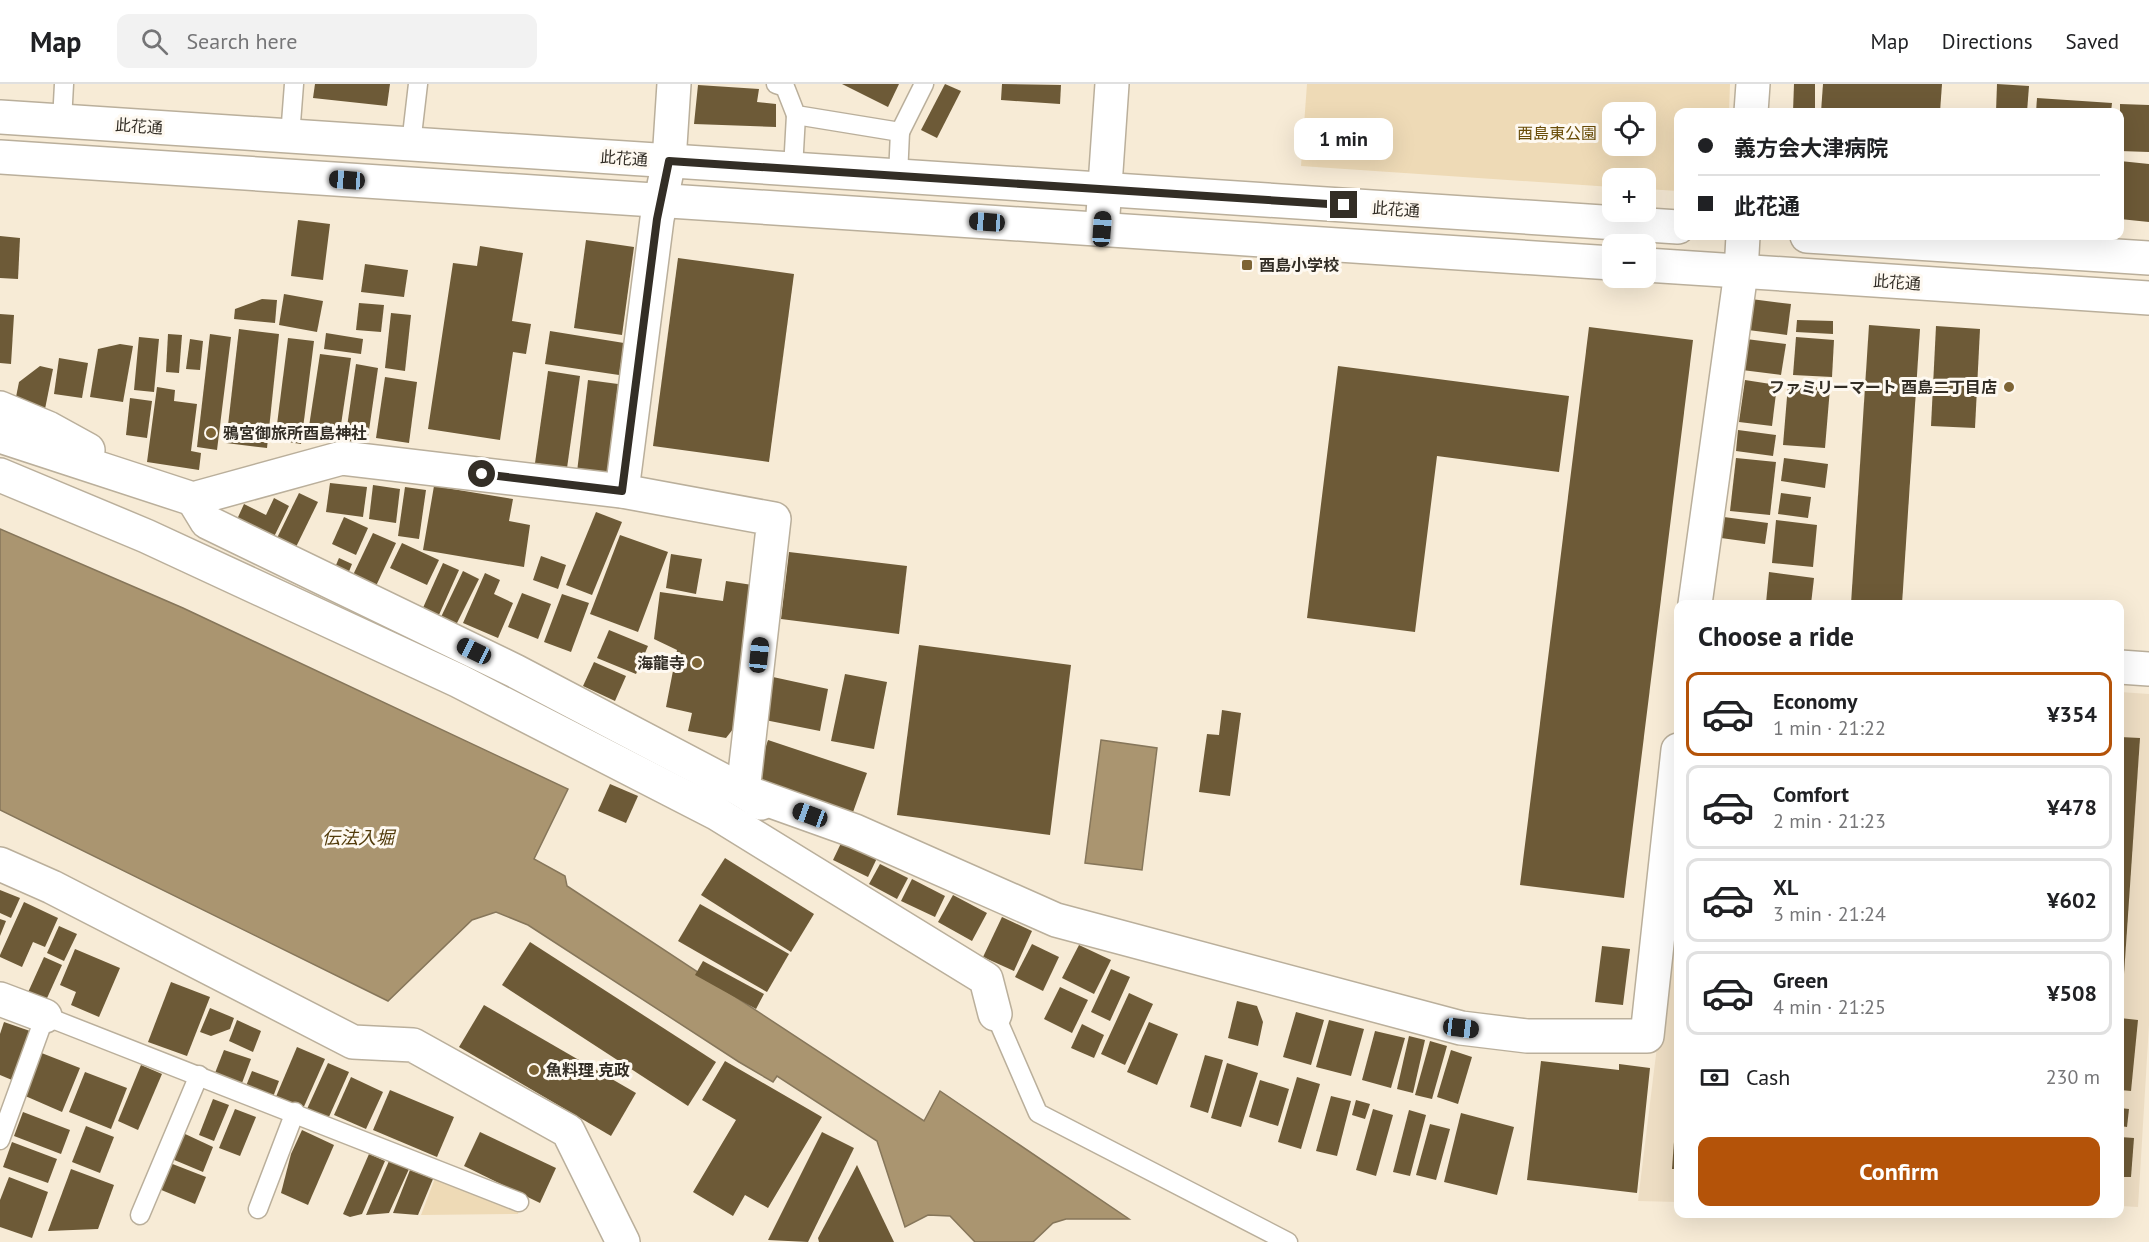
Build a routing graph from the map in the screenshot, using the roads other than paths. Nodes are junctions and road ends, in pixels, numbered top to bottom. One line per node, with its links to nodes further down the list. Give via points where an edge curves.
1 (64, 84): 12 (lane)
2 (294, 84): 14 (lane)
3 (418, 84): 15 (lane)
4 (674, 84): 17 (street)
5 (776, 84): 10 (lane, via 785,87)
6 (924, 84): 13 (lane)
7 (1112, 84): 20 (street)
8 (1753, 84): 9 (street)
9 (1751, 108)
10 (796, 115): 13 (lane); 18 (lane)
11 (0, 117): 12 (street, 此花通)
12 (62, 121): 14 (street, 此花通)
13 (900, 132): 19 (lane)
14 (290, 136): 15 (street, 此花通)
15 (411, 144): 17 (street, 此花通)
16 (0, 158): 21 (street)
17 (669, 161): 18 (street, 此花通); 21 (street)
18 (793, 169): 19 (street, 此花通)
19 (898, 176): 20 (street, 此花通)
20 (1105, 190): 22 (street, 此花通); 23 (street)
21 (661, 201): 23 (street); 35 (street)
22 (1674, 227)
23 (1102, 229): 27 (street)
24 (1743, 240): 29 (street)
25 (1869, 240): 26 (street)
26 (2149, 258)
27 (1602, 262)
28 (1656, 267): 29 (street, 此花通)
29 (1741, 272): 30 (street, 此花通); 37 (street)
30 (2149, 298)
31 (0, 408): 34 (street, via 48,428)
32 (0, 436): 34 (street)
33 (0, 475): 45 (street, via 147,536 459,681 716,813 986,979)
34 (145, 481): 36 (street)
35 (622, 491): 36 (street, via 342,458); 41 (street, via 774,519)
36 (193, 499): 41 (street, via 207,522 515,671)
37 (1696, 600)
38 (2124, 667): 39 (street)
39 (2149, 669)
40 (1674, 787): 41 (street, via 1647,1036 1527,1036 1461,1028 1056,920 855,831)
41 (743, 791): 42 (street)
42 (802, 830)
43 (0, 864): 54 (street, via 353,1042 413,1045 568,1131)
44 (0, 999): 46 (street)
45 (995, 1014): 55 (lane, via 1038,1113)
46 (45, 1016): 47 (lane); 48 (lane)
47 (199, 1075): 49 (lane); 53 (lane)
48 (8, 1095): 50 (lane)
49 (295, 1112): 51 (lane); 52 (lane)
50 (0, 1140)
51 (519, 1202)
52 (258, 1209)
53 (140, 1215)
54 (623, 1242)
55 (1288, 1242)

